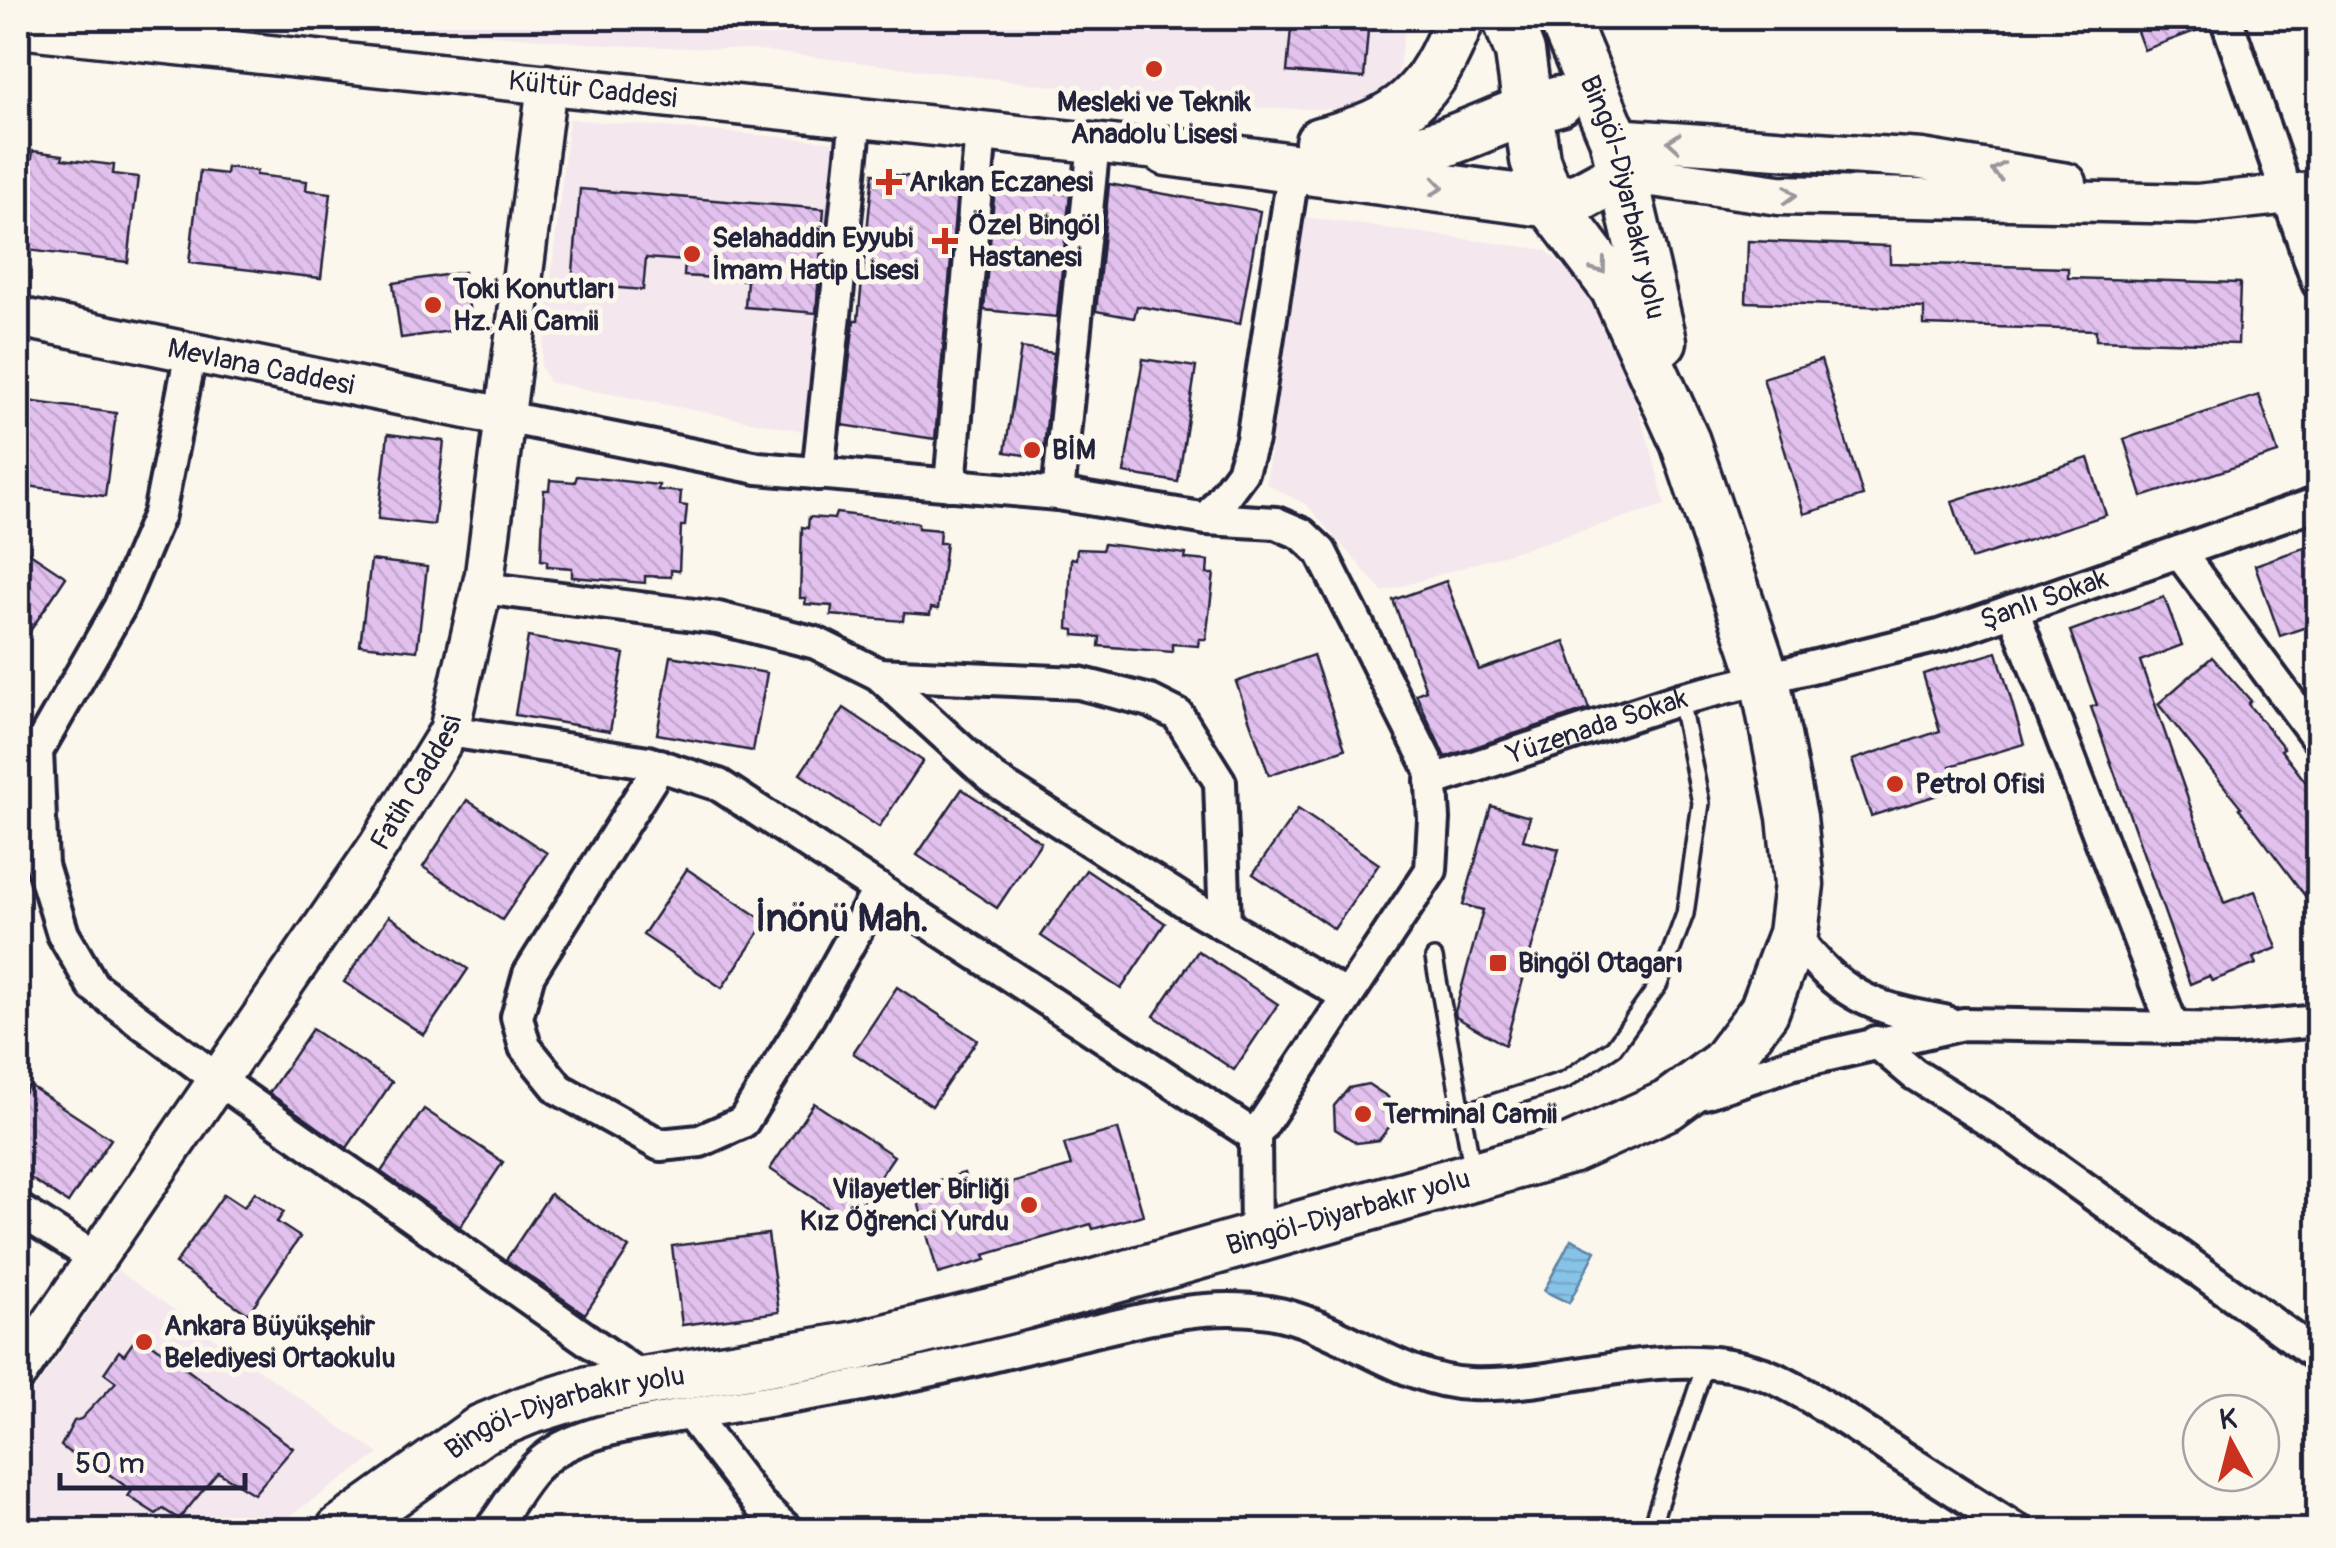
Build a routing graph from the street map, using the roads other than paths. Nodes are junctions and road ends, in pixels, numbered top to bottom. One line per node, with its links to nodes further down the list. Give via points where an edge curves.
1 (1460, 18): 12 (main road, via 1428,85 1386,120 1302,146)
2 (1507, 18): 8 (main road, Bingöl-Diyarbakır yolu)
3 (1564, 18): 7 (main road, Bingöl-Diyarbakır yolu)
4 (2226, 18): 15 (street)
5 (18, 28): 6 (street, Kültür Caddesi)
6 (547, 84): 9 (street, Kültür Caddesi); 20 (street, Fatih Caddesi)
7 (1595, 93): 8 (main road); 13 (main road, Bingöl-Diyarbakır yolu)
8 (1528, 108): 12 (main road, via 1438,144 1388,155); 16 (main road, Bingöl-Diyarbakır yolu, via 1535,160)
9 (856, 118): 10 (street, Kültür Caddesi); 22 (street)
10 (981, 131): 11 (street, Kültür Caddesi); 23 (street)
11 (1094, 143): 12 (street, Kültür Caddesi); 24 (street)
12 (1167, 150): 14 (main road)
13 (1619, 156): 15 (street, via 1778,195 2197,204); 16 (main road, via 1580,196); 21 (main road, Bingöl-Diyarbakır yolu)
14 (1294, 168): 16 (main road, one-way to 16); 26 (street, via 1252,440 1242,472)
15 (2304, 193): 17 (street)
16 (1551, 203): 21 (main road, Bingöl-Diyarbakır yolu, one-way to 21, via 1616,288)
17 (2318, 283)
18 (18, 319): 19 (street, Mevlana Caddesi)
19 (191, 352): 20 (street, Mevlana Caddesi); 46 (street, via 160,514 120,608 38,751 42,864 64,934 93,986)
20 (505, 416): 22 (street); 28 (street, Fatih Caddesi)
21 (1685, 442): 31 (main road, Bingöl-Diyarbakır yolu)
22 (818, 474): 23 (street)
23 (950, 485): 24 (street)
24 (1058, 494): 26 (street)
25 (2318, 503): 27 (street, Şanlı Sokak)
26 (1207, 518): 36 (street, via 1276,523 1321,552)
27 (2179, 552): 29 (street, Şanlı Sokak); 34 (street)
28 (482, 588): 30 (street, via 718,618 816,643); 33 (street, Fatih Caddesi)
29 (2013, 610): 31 (street, Şanlı Sokak); 44 (street)
30 (878, 674): 38 (street, via 993,779); 38 (street, via 1080,682 1178,715 1220,782)
31 (1765, 679): 32 (street, Yüzenada Sokak); 39 (main road, Bingöl-Diyarbakır yolu, via 1792,817 1799,884)
32 (1680, 699): 36 (street, Yüzenada Sokak); 48 (lane, via 1701,803 1685,914 1659,984 1614,1047 1565,1080)
33 (450, 730): 35 (street); 46 (street, Fatih Caddesi)
34 (2318, 739)
35 (660, 766): 37 (street, via 720,785); 37 (street, via 529,974 517,1018 525,1047 560,1089 660,1144 700,1141 743,1122)
36 (1432, 781): 41 (street, via 1431,870)
37 (879, 889): 49 (street)
38 (1225, 925): 41 (street)
39 (1793, 934): 43 (street, via 1820,969 1859,999); 47 (main road, Bingöl-Diyarbakır yolu, via 1764,1011 1724,1064)
40 (1434, 958): 48 (lane)
41 (1345, 996): 49 (street)
42 (2318, 1021): 44 (street)
43 (1963, 1024): 44 (street); 45 (street)
44 (2173, 1028)
45 (1876, 1042): 47 (street); 54 (street)
46 (217, 1080): 53 (street, Fatih Caddesi); 57 (street)
47 (1668, 1106): 50 (main road, Bingöl-Diyarbakır yolu, via 1570,1148)
48 (1462, 1112): 50 (lane)
49 (1255, 1136): 52 (street)
50 (1474, 1176): 52 (main road, Bingöl-Diyarbakır yolu)
51 (18, 1209): 53 (street)
52 (1256, 1238): 57 (main road, Bingöl-Diyarbakır yolu, via 857,1346)
53 (96, 1258): 56 (street, Fatih Caddesi)
54 (2318, 1356)
55 (1706, 1362): 58 (street, via 1507,1385 1454,1384 1313,1324 1221,1308 1156,1316 872,1383); 62 (lane); 63 (street, via 1767,1375)
56 (18, 1372)
57 (646, 1381): 59 (main road, Bingöl-Diyarbakır yolu, via 574,1396 482,1429)
58 (690, 1414): 60 (street, via 575,1440 545,1456); 61 (street)
59 (342, 1530)
60 (490, 1530)
61 (787, 1530)
62 (1650, 1530)
63 (2017, 1530)

